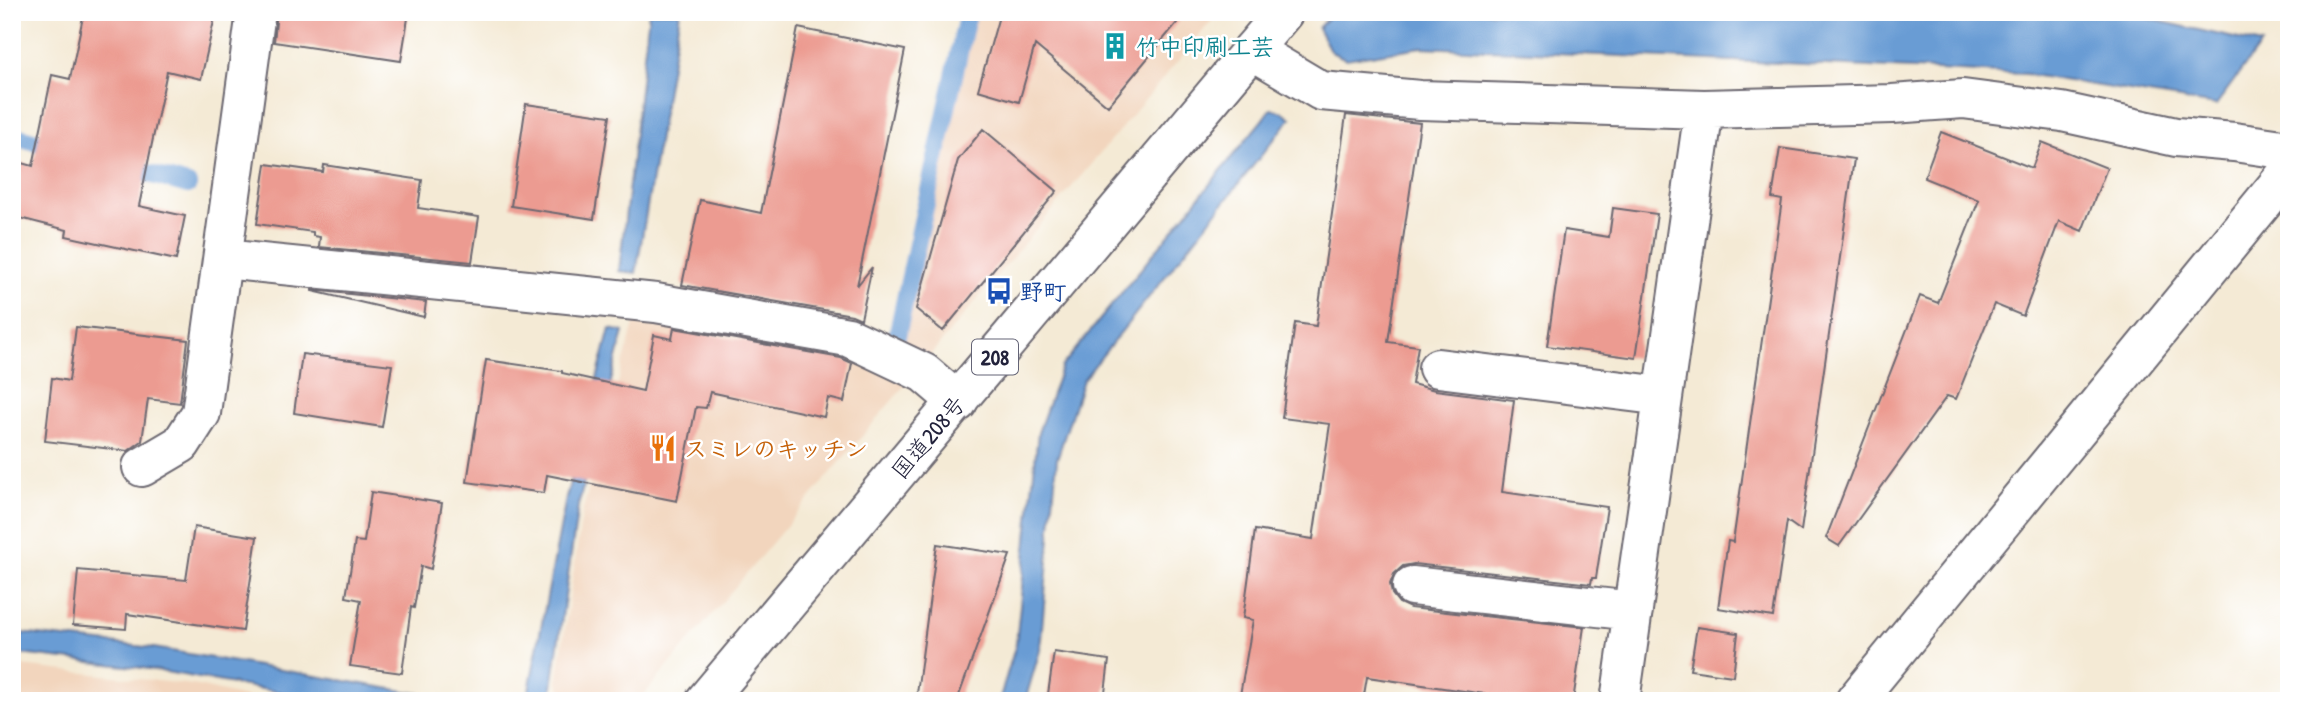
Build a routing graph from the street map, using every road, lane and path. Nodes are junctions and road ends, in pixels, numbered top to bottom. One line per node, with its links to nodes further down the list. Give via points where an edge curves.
1 (256, 12): 7 (main road)
2 (1284, 12): 3 (main road, 国道208号 / 208)
3 (1252, 50): 4 (main road, via 1321,91 1420,100); 10 (main road, 国道208号 / 208)
4 (1704, 109): 5 (main road, via 1963,99 2062,112 2176,137); 9 (main road)
5 (2289, 150)
6 (2289, 171): 16 (main road)
7 (223, 259): 10 (main road, via 656,303 848,337 924,373); 11 (main road, via 201,413 180,444)
8 (1438, 368): 9 (main road)
9 (1663, 397): 13 (main road)
10 (958, 402): 14 (main road, 国道208号 / 208)
11 (142, 467)
12 (1412, 586): 13 (main road)
13 (1633, 611): 15 (main road)
14 (705, 701)
15 (1619, 701)
16 (1855, 701)

